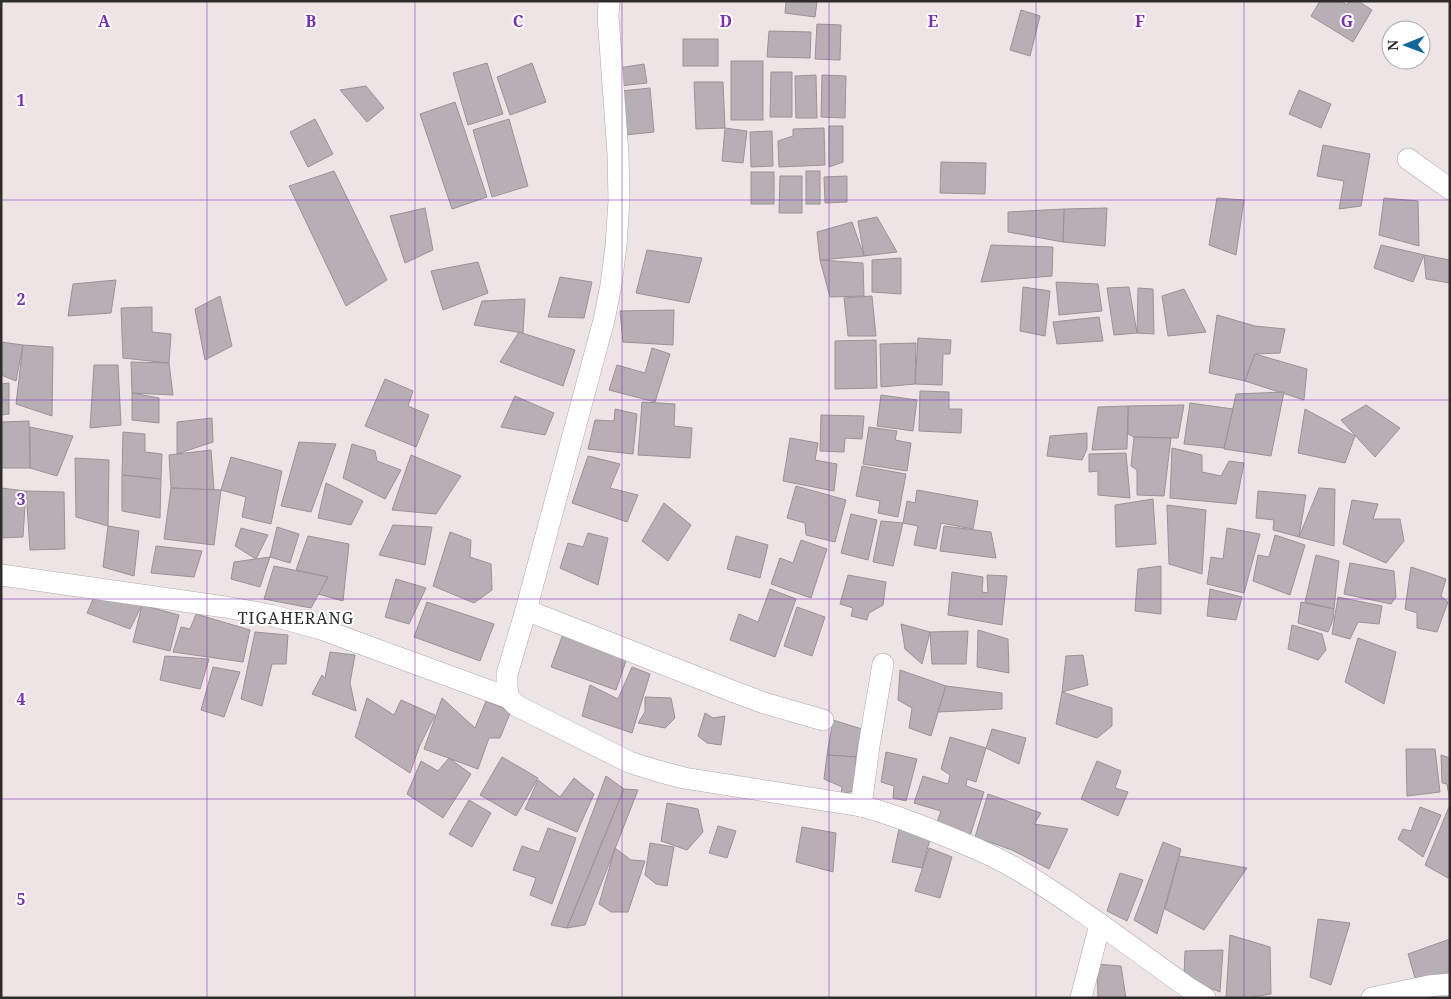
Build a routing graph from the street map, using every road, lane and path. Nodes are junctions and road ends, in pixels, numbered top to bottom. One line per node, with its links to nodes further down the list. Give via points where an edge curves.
1 (609, 1): 5 (street, via 618,154 616,246 611,284)
2 (1408, 159): 3 (street)
3 (1450, 189)
4 (1, 575): 7 (street, via 270,615 318,628)
5 (526, 610): 7 (street, via 507,674); 8 (street, via 748,697)
6 (884, 664): 9 (street)
7 (509, 698): 9 (street, via 517,706 654,770 684,778)
8 (823, 720)
9 (861, 806): 10 (street, via 900,817 991,855 1020,870)
10 (1100, 924): 12 (street); 13 (street)
11 (1450, 984): 14 (street)
12 (1081, 998)
13 (1204, 998)
14 (1372, 998)

